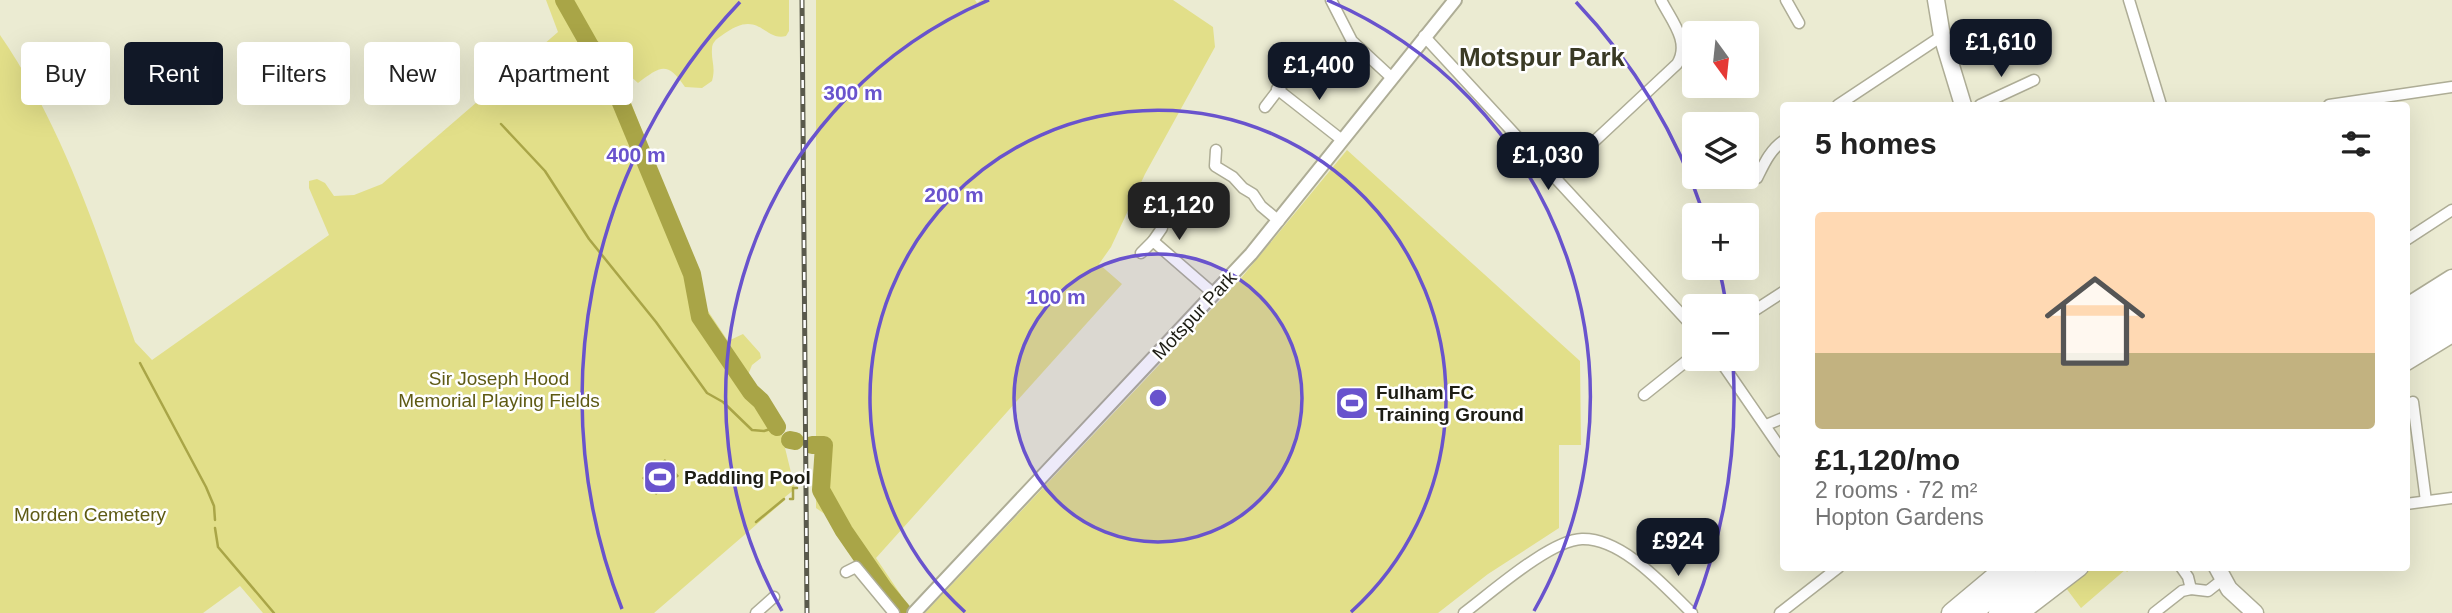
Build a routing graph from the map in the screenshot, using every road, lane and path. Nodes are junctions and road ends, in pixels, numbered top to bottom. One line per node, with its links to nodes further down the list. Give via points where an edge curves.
1 (1331, 0): 11 (street, via 1352,41)
2 (1455, 0): 8 (street, Motspur Park)
3 (1661, 0): 25 (street, via 1681,39 1682,57)
4 (1786, 0): 7 (street)
5 (1936, 0): 9 (main road)
6 (2129, 0): 18 (street)
7 (1799, 23)
8 (1424, 36): 11 (street, Motspur Park); 25 (street)
9 (1942, 36): 15 (street); 16 (main road)
10 (1291, 73): 14 (street)
11 (1392, 78): 21 (street, Motspur Park)
12 (2034, 80): 17 (street)
13 (2452, 88): 19 (street)
14 (1277, 89): 20 (street); 21 (street)
15 (1843, 102)
16 (1962, 102)
17 (1986, 102)
18 (2160, 102)
19 (2351, 102)
20 (1265, 107)
21 (1342, 140): 27 (street, Motspur Park)
22 (1780, 143): 24 (street)
23 (1216, 150): 27 (street, via 1215,166 1253,194)
24 (1759, 174)
25 (1555, 178): 38 (street)
26 (2452, 210): 29 (street)
27 (1279, 221): 33 (street, Motspur Park)
28 (1162, 228): 30 (street)
29 (2410, 237)
30 (1153, 241): 31 (street); 33 (street)
31 (1142, 253)
32 (2452, 279): 36 (highway)
33 (1214, 294): 67 (street, Motspur Park)
34 (1780, 294): 37 (street)
35 (2452, 296): 40 (highway)
36 (2410, 305)
37 (1759, 308)
38 (1682, 315)
39 (2452, 315): 42 (highway)
40 (2410, 322)
41 (2452, 333): 43 (highway)
42 (2410, 341)
43 (2410, 359)
44 (1682, 365): 46 (street)
45 (1728, 371): 49 (street)
46 (1644, 395)
47 (2413, 402): 52 (street)
48 (1780, 419): 49 (street)
49 (1766, 425): 50 (street)
50 (1780, 447)
51 (2452, 498): 52 (street)
52 (2426, 501): 53 (street)
53 (2410, 503)
54 (1834, 571): 70 (street)
55 (2001, 571): 71 (highway)
56 (2023, 571): 72 (highway)
57 (2050, 571): 73 (highway)
58 (2074, 571): 74 (highway)
59 (2183, 571): 63 (street)
60 (2219, 571): 63 (street, via 2208,591)
61 (2221, 571): 76 (main road, via 2233,594)
62 (846, 572): 66 (street, via 856,567)
63 (2190, 589): 75 (street)
64 (774, 597): 65 (street)
65 (756, 613)
66 (894, 613)
67 (914, 613)
68 (1464, 613): 69 (street, via 1546,552 1581,539 1606,544 1634,560)
69 (1692, 613)
70 (1780, 613)
71 (1951, 613)
72 (1973, 613)
73 (1998, 613)
74 (2020, 613)
75 (2154, 613)
76 (2255, 613)

